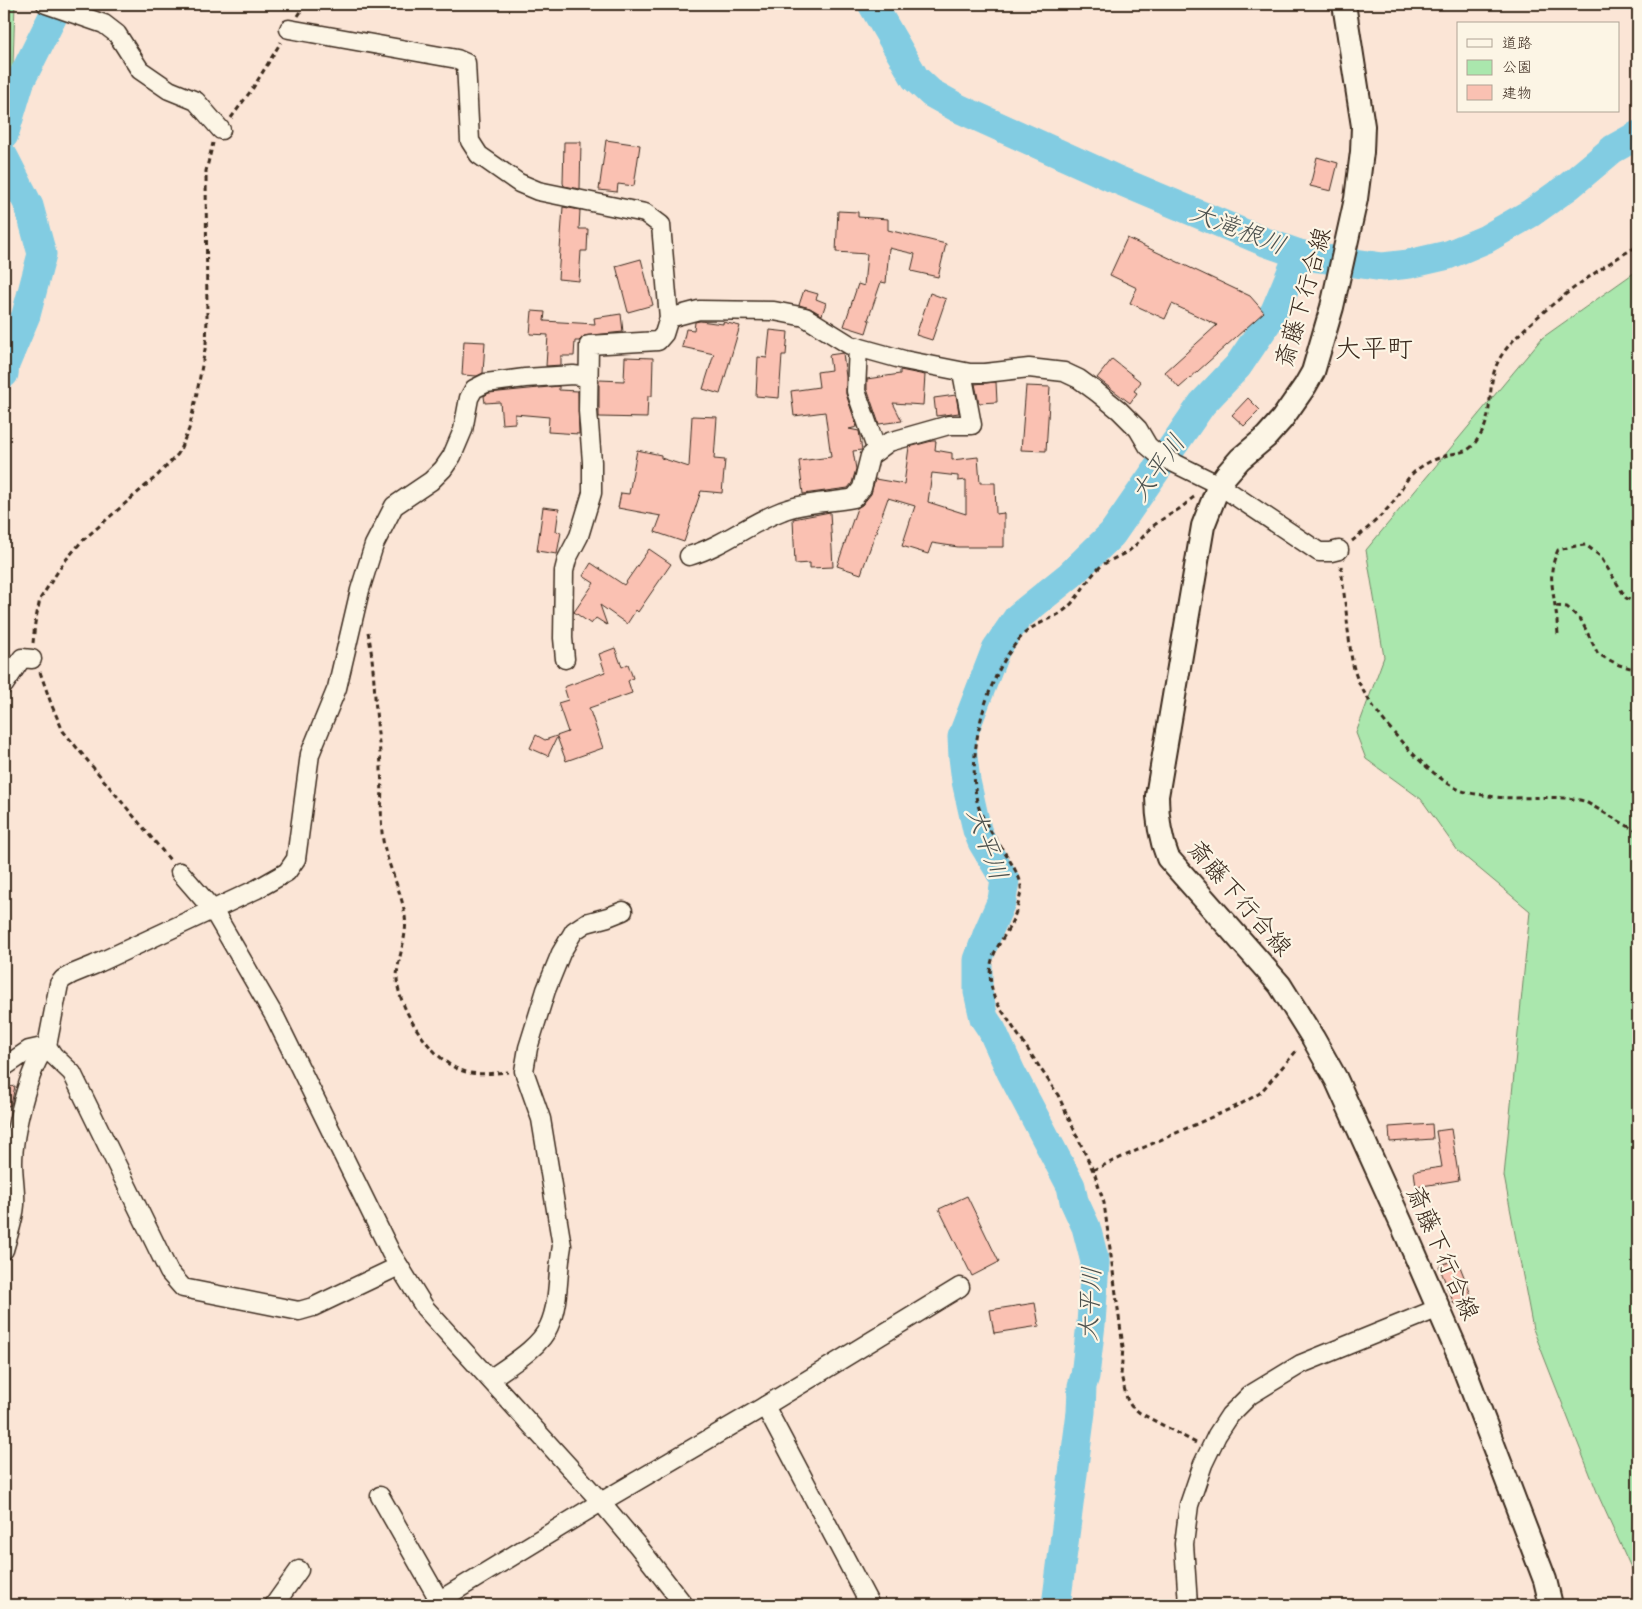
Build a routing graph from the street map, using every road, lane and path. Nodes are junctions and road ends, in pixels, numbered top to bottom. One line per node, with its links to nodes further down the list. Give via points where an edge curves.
1 (46, 4): 4 (street, via 104,24 117,34 140,70 169,90 196,101)
2 (1344, 4): 11 (main road, 斎藤下行合線, via 1363,126 1362,152 1354,208 1332,307 1313,372 1305,386 1282,419)
3 (289, 29): 4 (path, via 253,88); 6 (street, via 466,63 470,141 479,155 519,183 538,191 646,213 661,225)
4 (221, 130): 18 (path, via 212,146 206,171 206,344 189,429 178,454 82,541 64,562 40,599)
5 (1638, 246): 12 (path, via 1568,293 1506,349 1496,364 1487,424 1478,439 1468,450 1430,461 1417,469 1392,504 1364,532)
6 (669, 318): 7 (street, via 699,310 774,310 805,316); 9 (street, via 658,341 589,346)
7 (858, 348): 8 (street); 10 (street, via 856,391)
8 (962, 372): 10 (street, via 972,425 949,424 889,442); 11 (street, via 1029,368 1064,372 1079,379 1119,410 1160,456)
9 (588, 377): 16 (street, via 525,378 486,383 474,388 452,456 431,481 394,506 387,518 374,545); 19 (street, via 592,493 564,571)
10 (877, 451): 13 (street, via 870,456 862,488 854,498 783,510 707,550)
11 (1215, 483): 12 (street, via 1319,552); 26 (main road, 斎藤下行合線, via 1203,526 1157,796 1160,835 1168,858 1280,985); 30 (path, via 1156,523 1130,550 1098,569 1067,609 1025,634 995,677 982,712 976,744 976,796 981,815 1011,862 1021,887 1016,912 993,953 989,974 994,1000 1058,1095)
12 (1339, 550): 22 (path, via 1356,676 1371,706 1418,759 1438,777 1461,790 1501,798 1576,799)
13 (689, 556)
14 (1638, 604): 15 (path, via 1626,598 1600,556 1586,545 1558,550 1553,560 1551,582)
15 (1556, 606): 17 (path); 20 (path, via 1567,607 1581,620 1598,654)
16 (353, 621): 24 (street, via 337,688 310,754 296,859 287,872); 29 (path, via 368,631 372,654 382,771 382,834 405,916 406,933 397,977 407,1012 430,1046 457,1069 483,1074)
17 (1558, 634)
18 (32, 659): 21 (street, via 22,658); 23 (path, via 41,673 62,731)
19 (565, 659)
20 (1638, 670)
21 (4, 685)
22 (1638, 832)
23 (180, 872): 24 (street)
24 (213, 910): 27 (street, via 63,979 59,984); 32 (street, via 275,1017)
25 (623, 911): 29 (street, via 586,923 574,931 546,990)
26 (1313, 1038): 30 (path, via 1300,1046 1260,1093); 34 (main road, 斎藤下行合線, via 1336,1079)
27 (47, 1046): 28 (street, via 29,1050); 31 (street, via 30,1078 18,1130 13,1164 15,1205); 32 (street, via 72,1072 169,1272 183,1288 298,1311)
28 (4, 1067)
29 (524, 1071): 35 (street, via 541,1119 562,1246 556,1304 541,1339)
30 (1093, 1170): 37 (path, via 1104,1203 1123,1347 1121,1374 1127,1400 1140,1413)
31 (4, 1250)
32 (399, 1266): 35 (street, via 425,1308)
33 (960, 1287): 36 (street)
34 (1439, 1308): 37 (street, via 1301,1364 1270,1382 1250,1395 1230,1415); 46 (main road, 斎藤下行合線, via 1545,1580)
35 (490, 1379): 39 (street)
36 (765, 1406): 39 (street); 44 (street)
37 (1210, 1450): 45 (street, via 1188,1515 1184,1544)
38 (380, 1496): 41 (street)
39 (600, 1502): 41 (street); 43 (street)
40 (299, 1570): 42 (street)
41 (438, 1604)
42 (274, 1605)
43 (684, 1605)
44 (870, 1605)
45 (1188, 1605)
46 (1551, 1605)

